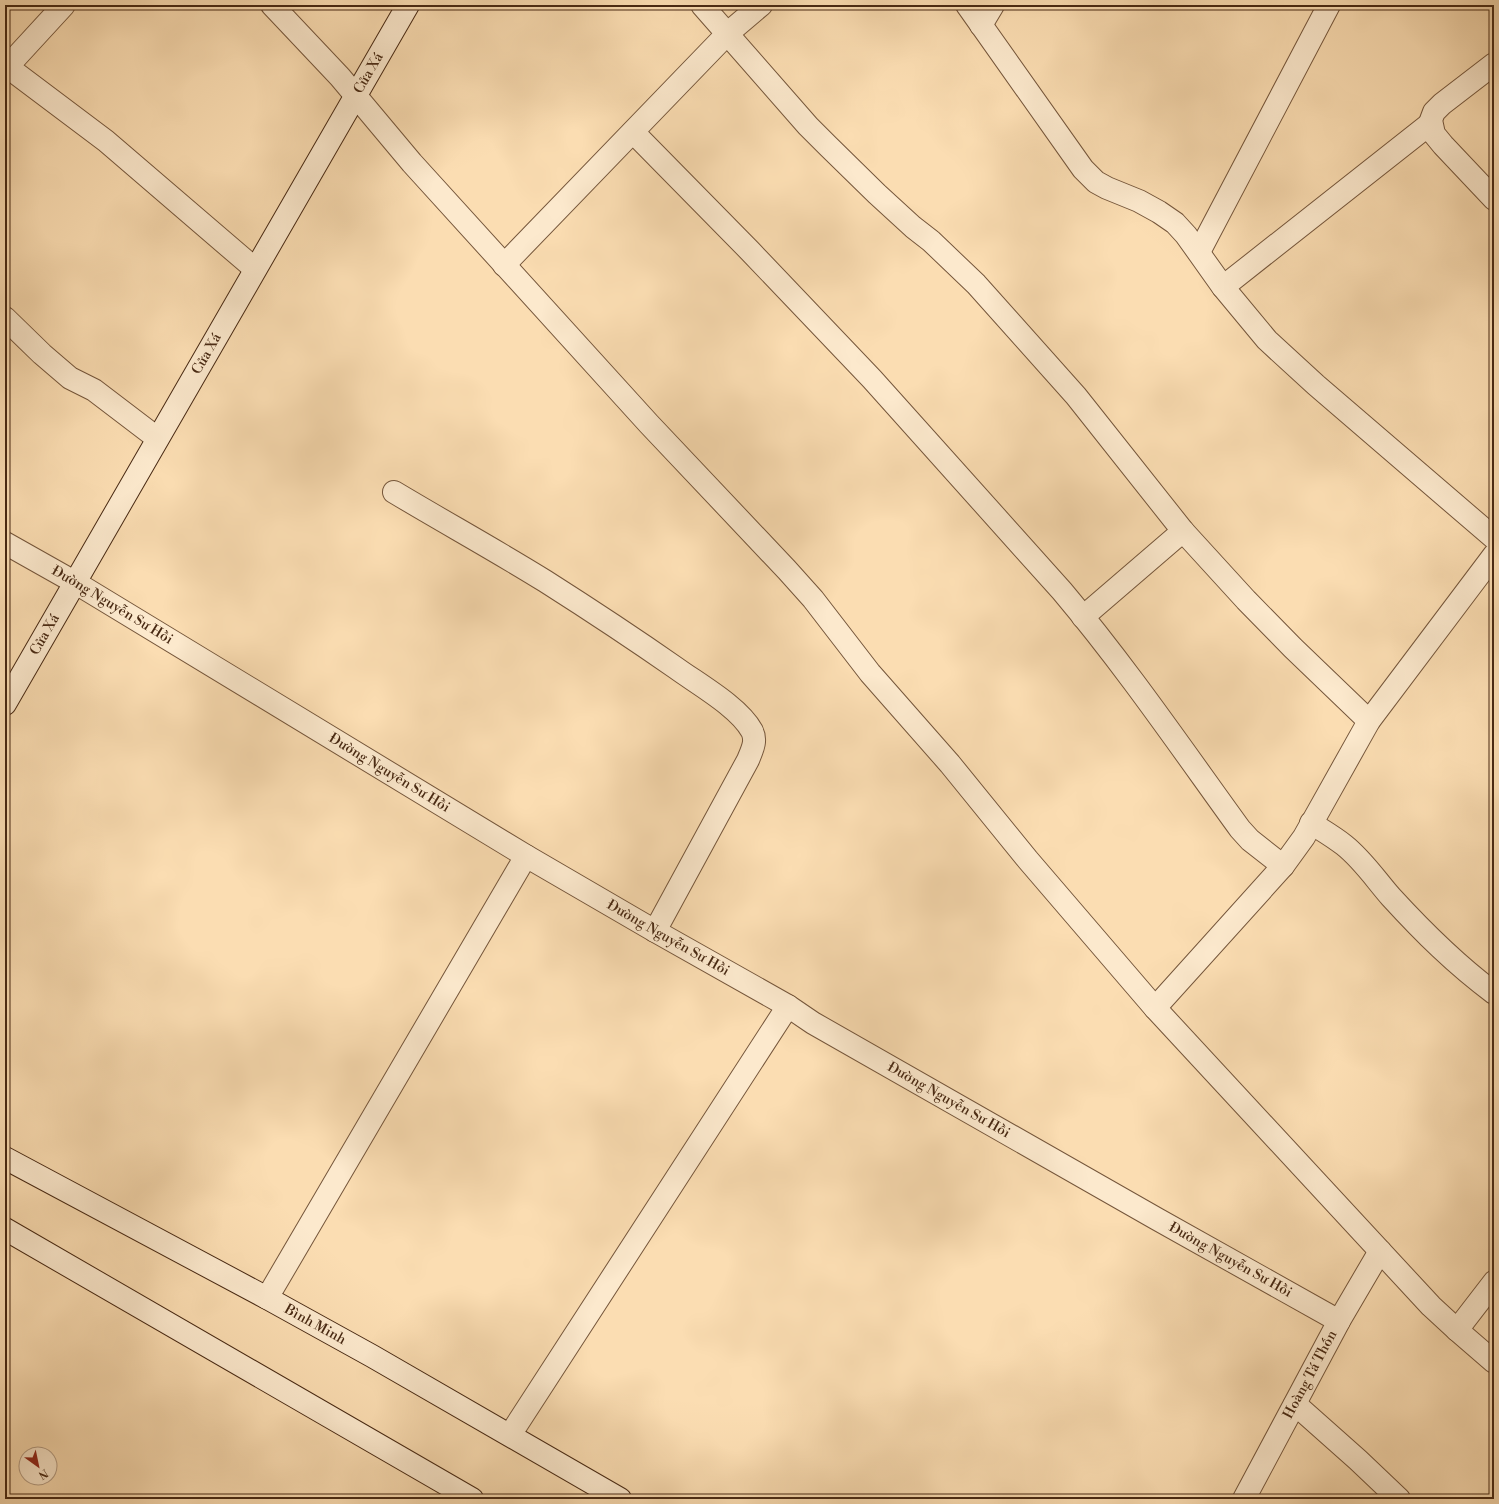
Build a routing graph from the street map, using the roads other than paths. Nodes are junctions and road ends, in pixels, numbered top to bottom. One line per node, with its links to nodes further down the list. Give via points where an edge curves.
1 (64, 5): 12 (street)
2 (272, 5): 13 (street)
3 (408, 5): 13 (street, Cửa Xá)
4 (702, 5): 10 (street)
5 (761, 5): 10 (street)
6 (967, 5): 9 (street)
7 (993, 5): 9 (street)
8 (1329, 5): 17 (street)
9 (981, 25): 17 (street, via 1083,169 1096,182 1139,200 1175,223)
10 (728, 33): 15 (street); 24 (street, via 808,126 877,194 976,284 1076,396)
11 (1494, 64): 14 (street, via 1442,104 1434,112)
12 (6, 66): 19 (street, via 106,141)
13 (355, 96): 18 (street); 19 (street, Cửa Xá)
14 (1431, 123): 16 (street, via 1434,134 1443,145); 20 (street)
15 (633, 132): 18 (street); 29 (street, via 872,379)
16 (1494, 199)
17 (1199, 252): 20 (street)
18 (504, 265): 38 (street, via 813,599 870,673)
19 (255, 269): 22 (street, Cửa Xá)
20 (1223, 287): 25 (street, via 1267,340 1316,386)
21 (5, 318): 22 (street, via 70,378 94,390)
22 (157, 438): 28 (street, Cửa Xá)
23 (394, 492): 35 (street, via 545,581 646,647 720,699 751,729 754,745 748,760)
24 (1183, 531): 29 (street); 31 (street, via 1246,600)
25 (1494, 538)
26 (5, 544): 28 (street, Đường Nguyễn Sư Hồi)
27 (1494, 555): 31 (street)
28 (76, 583): 30 (street, Cửa Xá); 33 (street, Đường Nguyễn Sư Hồi)
29 (1083, 617): 34 (street, via 1240,829)
30 (5, 704)
31 (1369, 721): 32 (street)
32 (1312, 823): 34 (street); 36 (street, via 1345,846 1448,956)
33 (526, 856): 35 (street, Đường Nguyễn Sư Hồi); 43 (street)
34 (1283, 866): 38 (street)
35 (655, 931): 37 (street, Đường Nguyễn Sư Hồi)
36 (1494, 993)
37 (788, 1006): 44 (street, Đường Nguyễn Sư Hồi, via 813,1023); 48 (street)
38 (1156, 1008): 41 (street)
39 (5, 1158): 43 (street, Bình Minh)
40 (5, 1229): 49 (street)
41 (1380, 1251): 44 (street, Hoàng Tá Thốn); 45 (street)
42 (1494, 1282): 45 (street)
43 (267, 1298): 48 (street, Bình Minh)
44 (1339, 1321): 47 (street, Hoàng Tá Thốn)
45 (1457, 1330): 46 (street)
46 (1494, 1362)
47 (1294, 1404): 51 (street, Hoàng Tá Thốn); 52 (street)
48 (510, 1435): 50 (street, Bình Minh)
49 (472, 1499)
50 (620, 1499)
51 (1244, 1499)
52 (1399, 1499)

